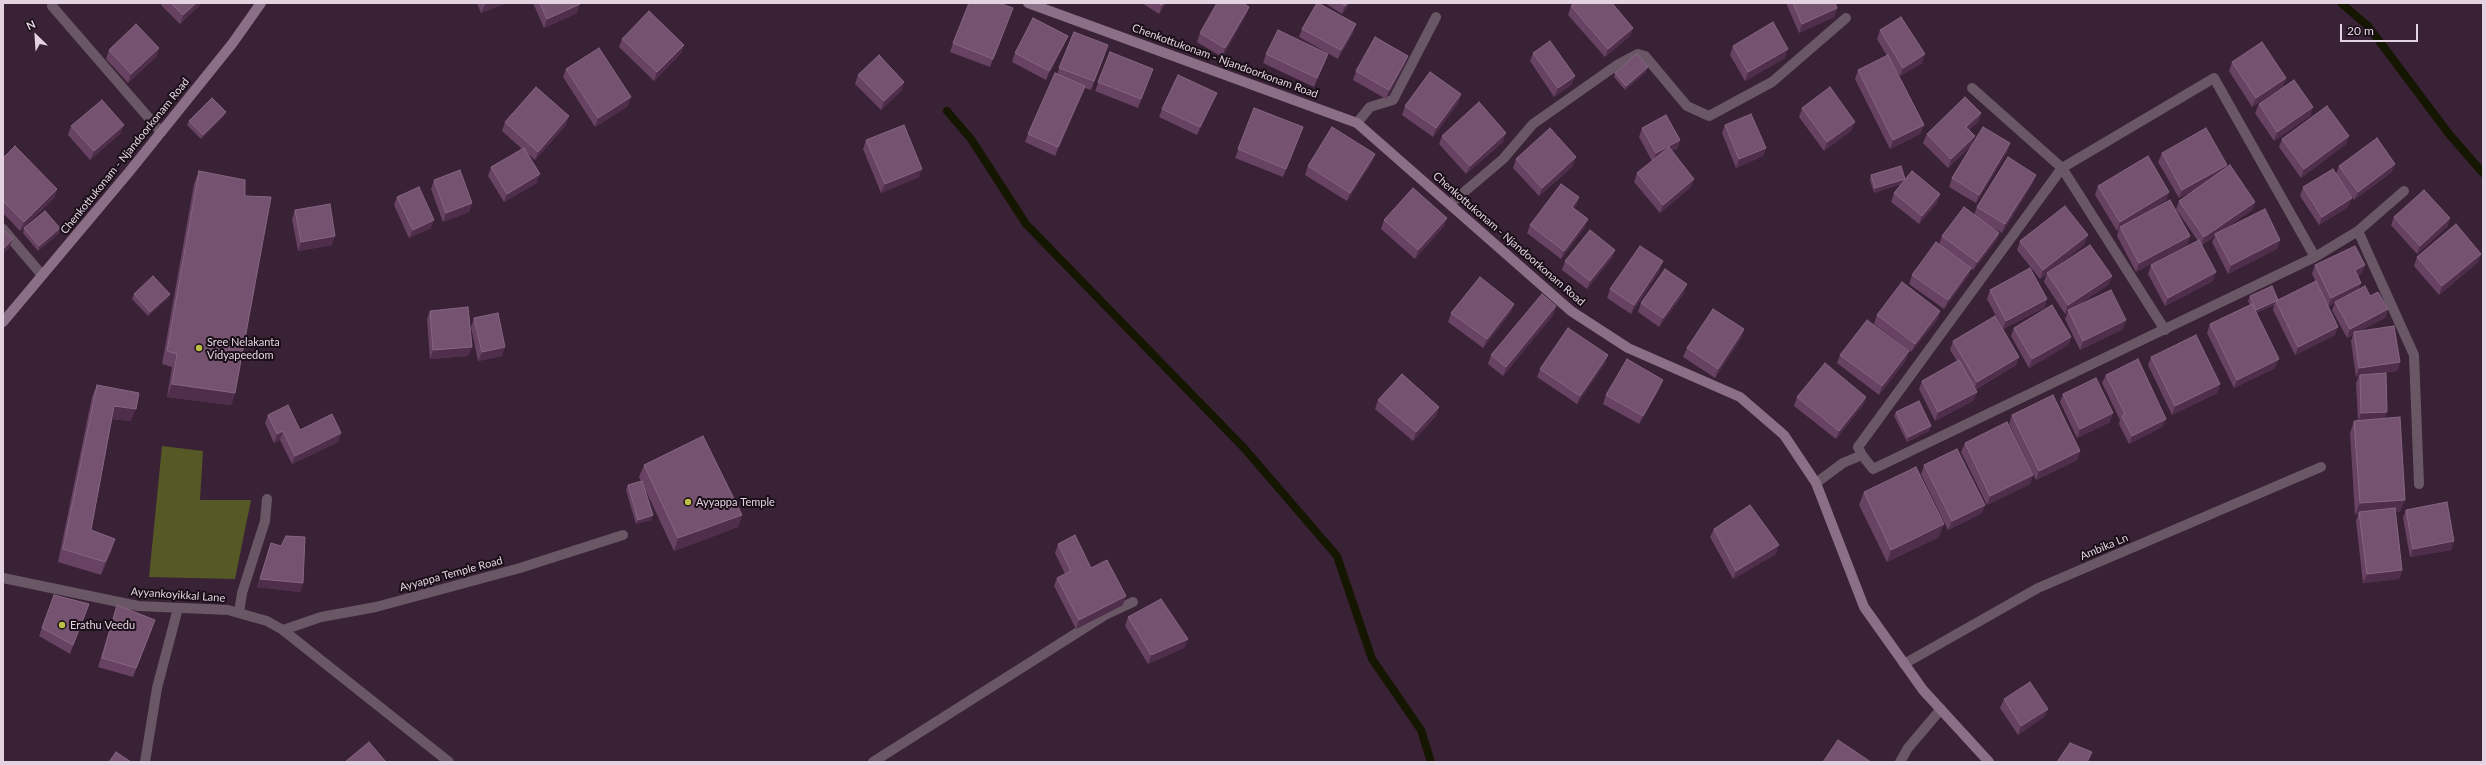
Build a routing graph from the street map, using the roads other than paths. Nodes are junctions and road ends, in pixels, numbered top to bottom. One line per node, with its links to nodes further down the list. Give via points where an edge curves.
1 (260, 3): 8 (main road, Chenkottukonam - Njandoorkonam Road, via 232,44)
2 (1028, 3): 7 (main road, Chenkottukonam - Njandoorkonam Road)
3 (52, 6): 8 (street)
4 (1436, 17): 7 (street, via 1393,100 1370,107)
5 (1846, 18): 11 (street, via 1772,82 1709,116 1687,106 1645,56 1638,54 1617,65 1533,124 1503,159)
6 (1972, 88): 9 (street)
7 (1357, 123): 11 (main road, Chenkottukonam - Njandoorkonam Road)
8 (161, 132): 15 (main road, Chenkottukonam - Njandoorkonam Road)
9 (2062, 168): 14 (street, via 2214,78); 17 (street); 18 (street, via 1858,447)
10 (2404, 191): 13 (street)
11 (1450, 204): 20 (main road, Chenkottukonam - Njandoorkonam Road, via 1571,311 1628,348 1740,397 1784,434)
12 (3, 229): 15 (street)
13 (2358, 231): 14 (street); 21 (street, via 2414,355)
14 (2315, 257): 17 (street)
15 (42, 275): 16 (main road, Chenkottukonam - Njandoorkonam Road)
16 (3, 322)
17 (2165, 330): 18 (street, via 1873,469)
18 (1862, 455): 20 (street, via 1843,463)
19 (2321, 467): 29 (street, Ambika Ln, via 2038,588)
20 (1816, 483): 29 (main road, Chenkottukonam - Njandoorkonam Road, via 1864,607)
21 (2419, 484)
22 (267, 499): 27 (street, via 264,521)
23 (624, 535): 28 (street, Ayyappa Temple Road, via 520,568 376,607 321,617)
24 (3, 578): 26 (street, Ayyankoyikkal Lane, via 138,606)
25 (1132, 602): 33 (street, via 1106,615)
26 (178, 608): 27 (street, Ayyankoyikkal Lane, via 228,610); 31 (street, via 157,688)
27 (238, 613): 28 (street, Ayyankoyikkal Lane, via 267,621)
28 (283, 630): 32 (street, Ayyankoyikkal Lane)
29 (1904, 664): 30 (main road, Chenkottukonam - Njandoorkonam Road)
30 (1941, 709): 34 (street, via 1908,748); 35 (main road, Chenkottukonam - Njandoorkonam Road)
31 (145, 762)
32 (449, 762)
33 (873, 762)
34 (1900, 762)
35 (1989, 762)

